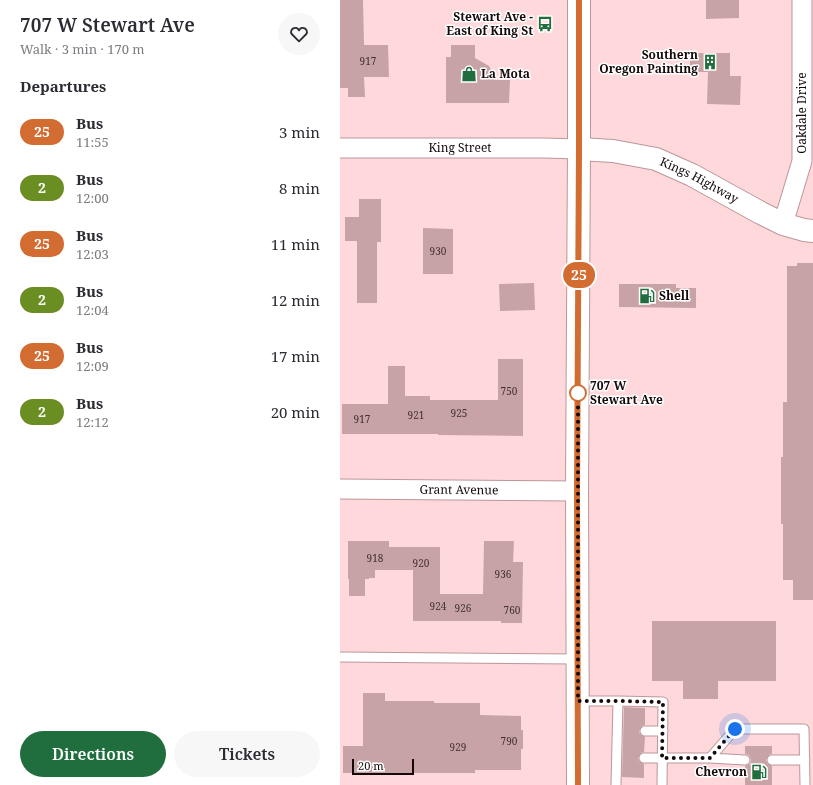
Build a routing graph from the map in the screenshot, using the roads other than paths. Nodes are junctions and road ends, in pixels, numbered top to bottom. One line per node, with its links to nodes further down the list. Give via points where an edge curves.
1 (579, 0): 4 (main road)
2 (802, 0): 5 (street, Oakdale Drive, via 802,161)
3 (340, 148): 4 (street, King Street)
4 (579, 149): 5 (main road, Kings Highway, via 613,151 656,159 692,175); 8 (main road)
5 (783, 224): 6 (main road, Kings Highway)
6 (813, 231)
7 (340, 489): 8 (street, Grant Avenue)
8 (577, 491): 10 (main road)
9 (340, 658): 10 (lane)
10 (577, 659): 11 (main road)
11 (578, 701): 12 (lane); 21 (main road)
12 (618, 701): 13 (lane, via 663,702); 22 (lane, via 620,757)
13 (663, 730): 14 (lane); 16 (lane)
14 (645, 731)
15 (644, 758): 16 (lane)
16 (662, 758): 17 (lane); 23 (lane)
17 (710, 758): 18 (lane); 20 (lane, via 735,729 804,729)
18 (745, 760)
19 (772, 760): 20 (lane)
20 (805, 760): 24 (lane)
21 (578, 785)
22 (616, 785)
23 (662, 785)
24 (805, 785)

